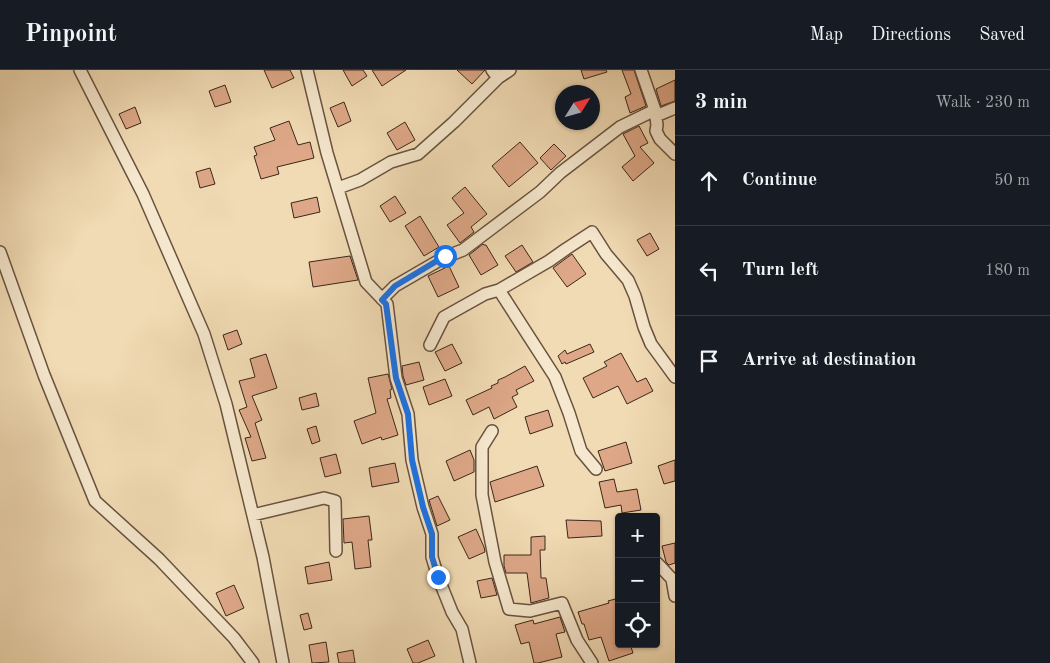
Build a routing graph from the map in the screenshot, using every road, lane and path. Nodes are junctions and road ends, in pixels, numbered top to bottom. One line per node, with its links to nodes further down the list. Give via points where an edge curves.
1 (80, 70): 17 (street, via 143,194 204,334 226,404)
2 (307, 70): 9 (street)
3 (510, 70): 5 (street)
4 (641, 70): 7 (street)
5 (495, 74): 9 (street, via 454,122 418,154 391,162 360,180)
6 (675, 108): 7 (street)
7 (655, 113): 8 (street, via 656,131); 12 (street, via 620,127 463,250 445,256 395,286)
8 (675, 154)
9 (338, 188): 12 (street, via 366,282)
10 (0, 252): 21 (street, via 94,502 159,559 234,638)
11 (499, 290): 13 (street, via 485,294 444,317); 14 (street, via 592,232 628,280 651,344); 16 (street, via 555,377 581,451)
12 (382, 300): 23 (street, via 386,304 396,378 408,414 412,460 432,534 432,557 452,612 462,629)
13 (430, 345)
14 (675, 377)
15 (492, 431): 24 (street, via 482,447 482,495 495,562 509,609 530,611 562,603 577,640)
16 (596, 469)
17 (253, 515): 18 (street, via 324,498 335,501); 22 (street)
18 (336, 551)
19 (660, 565): 20 (street, via 672,579)
20 (675, 596)
21 (253, 663)
22 (283, 663)
23 (470, 663)
24 (592, 663)

